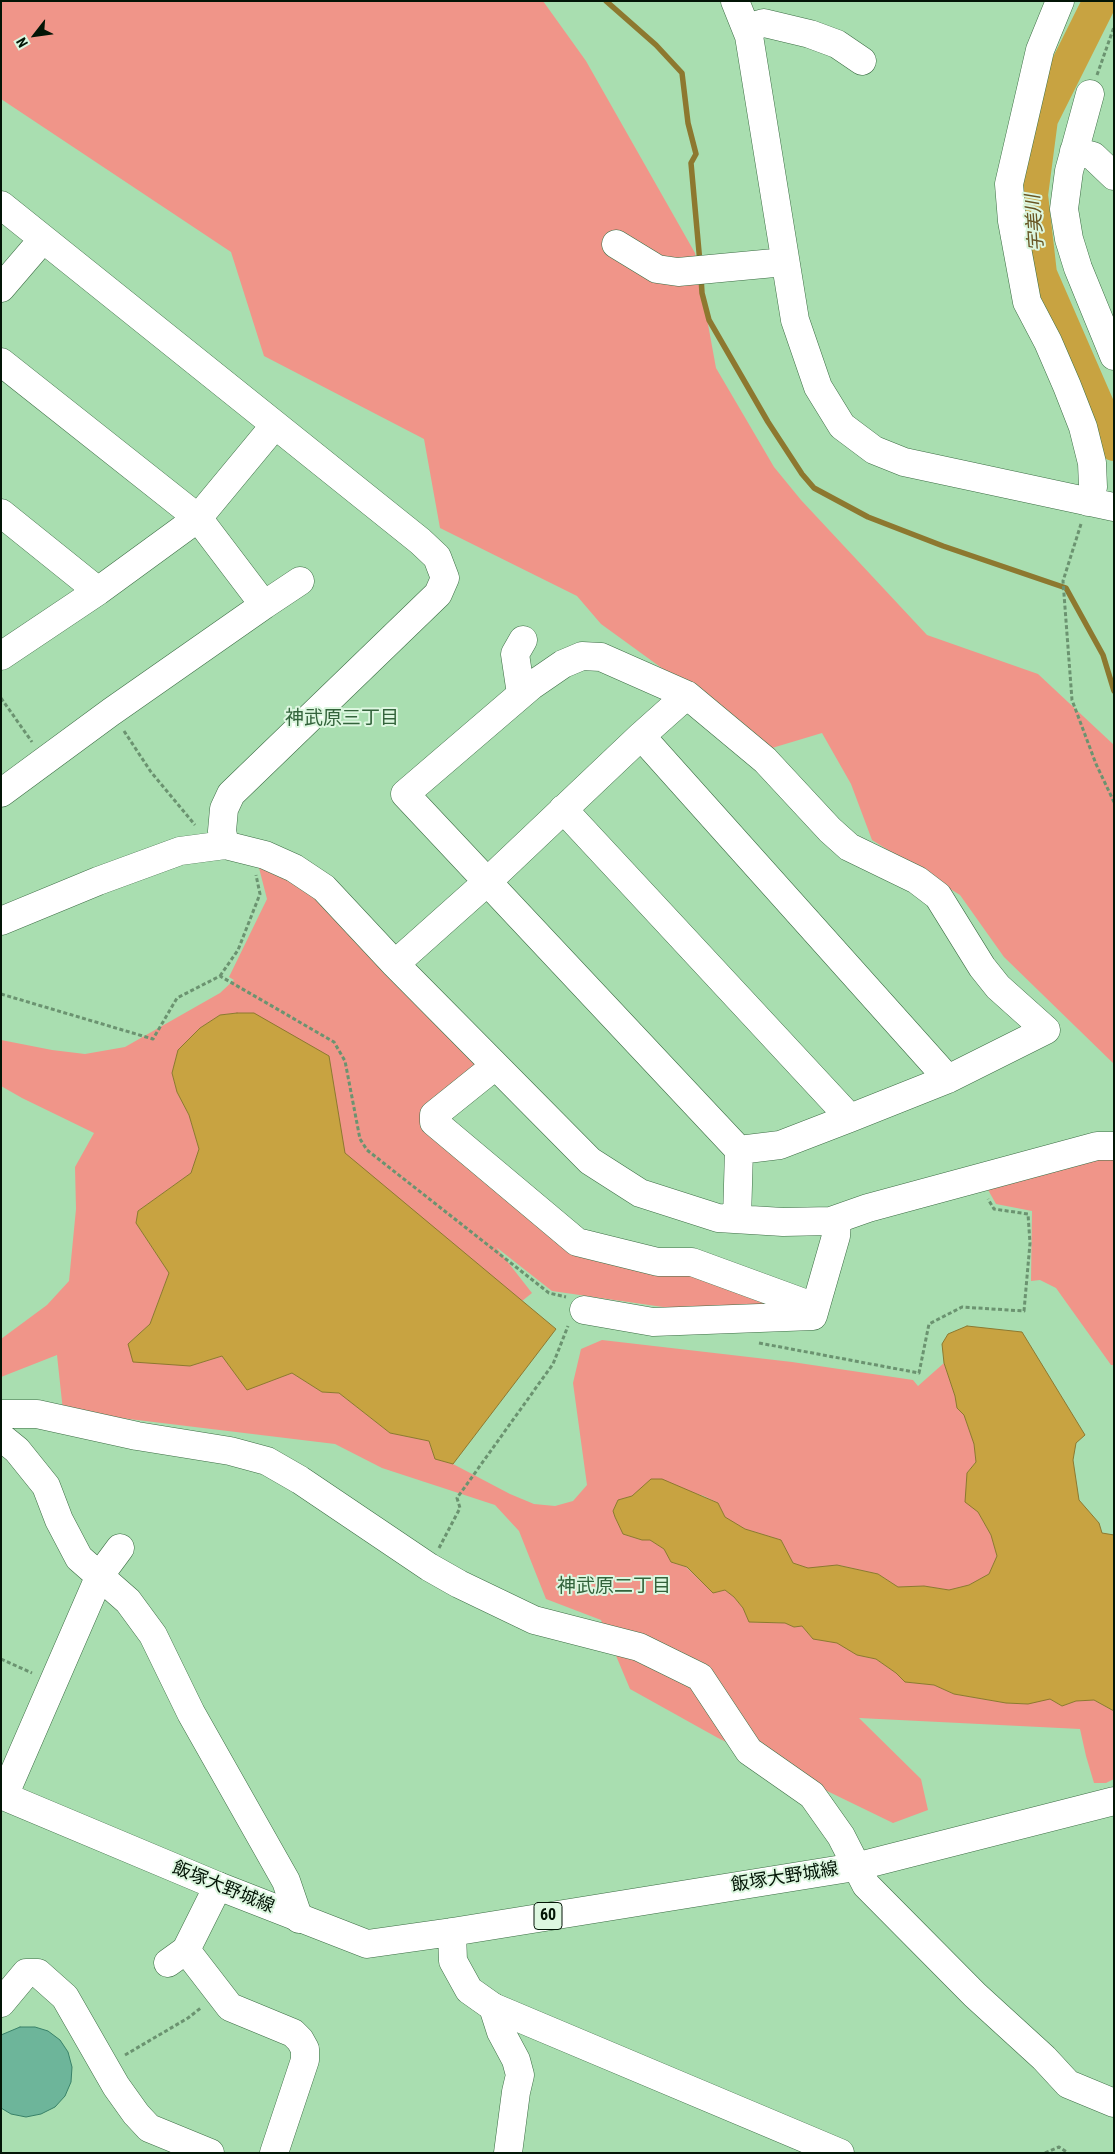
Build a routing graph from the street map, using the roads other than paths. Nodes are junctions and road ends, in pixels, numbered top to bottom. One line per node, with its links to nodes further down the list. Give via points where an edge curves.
1 (735, 1): 3 (street)
2 (1060, 1): 16 (street, via 1040,50 1009,184 1012,221 1027,302 1048,342 1082,427)
3 (746, 28): 4 (street, via 764,23 810,34 837,44); 11 (street)
4 (862, 61)
5 (1090, 94): 6 (street)
6 (1074, 150): 7 (street, via 1093,156); 13 (street, via 1064,210 1069,239)
7 (1114, 176)
8 (1, 205): 9 (street)
9 (43, 239): 12 (street); 15 (street)
10 (616, 244): 11 (street, via 657,269 678,272)
11 (785, 262): 16 (street, via 797,328 818,387 842,426 874,450 904,462)
12 (1, 288)
13 (1114, 356)
14 (1, 362): 18 (street)
15 (276, 425): 18 (street); 29 (street, via 420,541 436,558 444,578 438,594 231,794 224,809)
16 (1099, 504)
17 (1, 513): 20 (street)
18 (198, 518): 20 (street); 21 (street)
19 (300, 581): 21 (street)
20 (98, 592): 23 (street)
21 (264, 605): 27 (street)
22 (523, 640): 24 (street, via 515,654)
23 (1, 656)
24 (521, 694): 25 (street, via 563,664 582,656 601,657); 30 (street, via 399,787)
25 (687, 695): 26 (street); 34 (street, via 765,760 850,847 917,880 938,896 998,987 1046,1030)
26 (641, 736): 28 (street); 34 (street)
27 (1, 793)
28 (563, 809): 30 (street); 35 (street)
29 (217, 846): 31 (street, via 180,851); 32 (street, via 265,854 294,868 324,888)
30 (487, 882): 32 (street); 37 (street)
31 (1, 920)
32 (396, 964): 33 (street)
33 (496, 1066): 38 (street, via 590,1162 640,1193 718,1218); 41 (street, via 434,1114 434,1122 577,1242 658,1262 692,1262)
34 (948, 1079): 35 (street)
35 (850, 1118): 37 (street, via 780,1146)
36 (1114, 1146): 39 (street, via 1097,1146)
37 (739, 1150): 38 (street)
38 (737, 1219): 39 (street, via 783,1222)
39 (837, 1219): 41 (street, via 836,1236)
40 (576, 1304): 41 (street, via 652,1322 813,1316)
41 (815, 1307)
42 (1, 1414): 48 (street, via 37,1414 267,1461 459,1584 534,1620 639,1648 700,1677 749,1751 812,1795 841,1836)
43 (1, 1437): 45 (street, via 17,1450 46,1486 78,1558)
44 (120, 1548): 45 (street)
45 (100, 1575): 46 (street); 50 (street, via 128,1601 153,1635 191,1713 286,1882)
46 (2, 1796): 49 (street, 飯塚大野城線 / 60)
47 (1114, 1801): 48 (street, 飯塚大野城線 / 60)
48 (855, 1867): 51 (street, 飯塚大野城線 / 60); 54 (street, via 866,1885 1068,2084)
49 (218, 1886): 50 (street, 飯塚大野城線 / 60); 56 (street, via 177,1956 230,2007 293,2033 305,2049 305,2060)
50 (299, 1919): 51 (street, 飯塚大野城線 / 60, via 368,1944)
51 (452, 1932): 53 (street, via 453,1960 469,1990)
52 (1, 2004): 55 (street, via 26,1973 38,1973 65,1997 105,2067 148,2128)
53 (493, 2007): 57 (street, via 520,2075); 58 (street)
54 (1114, 2103)
55 (210, 2153)
56 (274, 2153)
57 (508, 2153)
58 (840, 2153)

